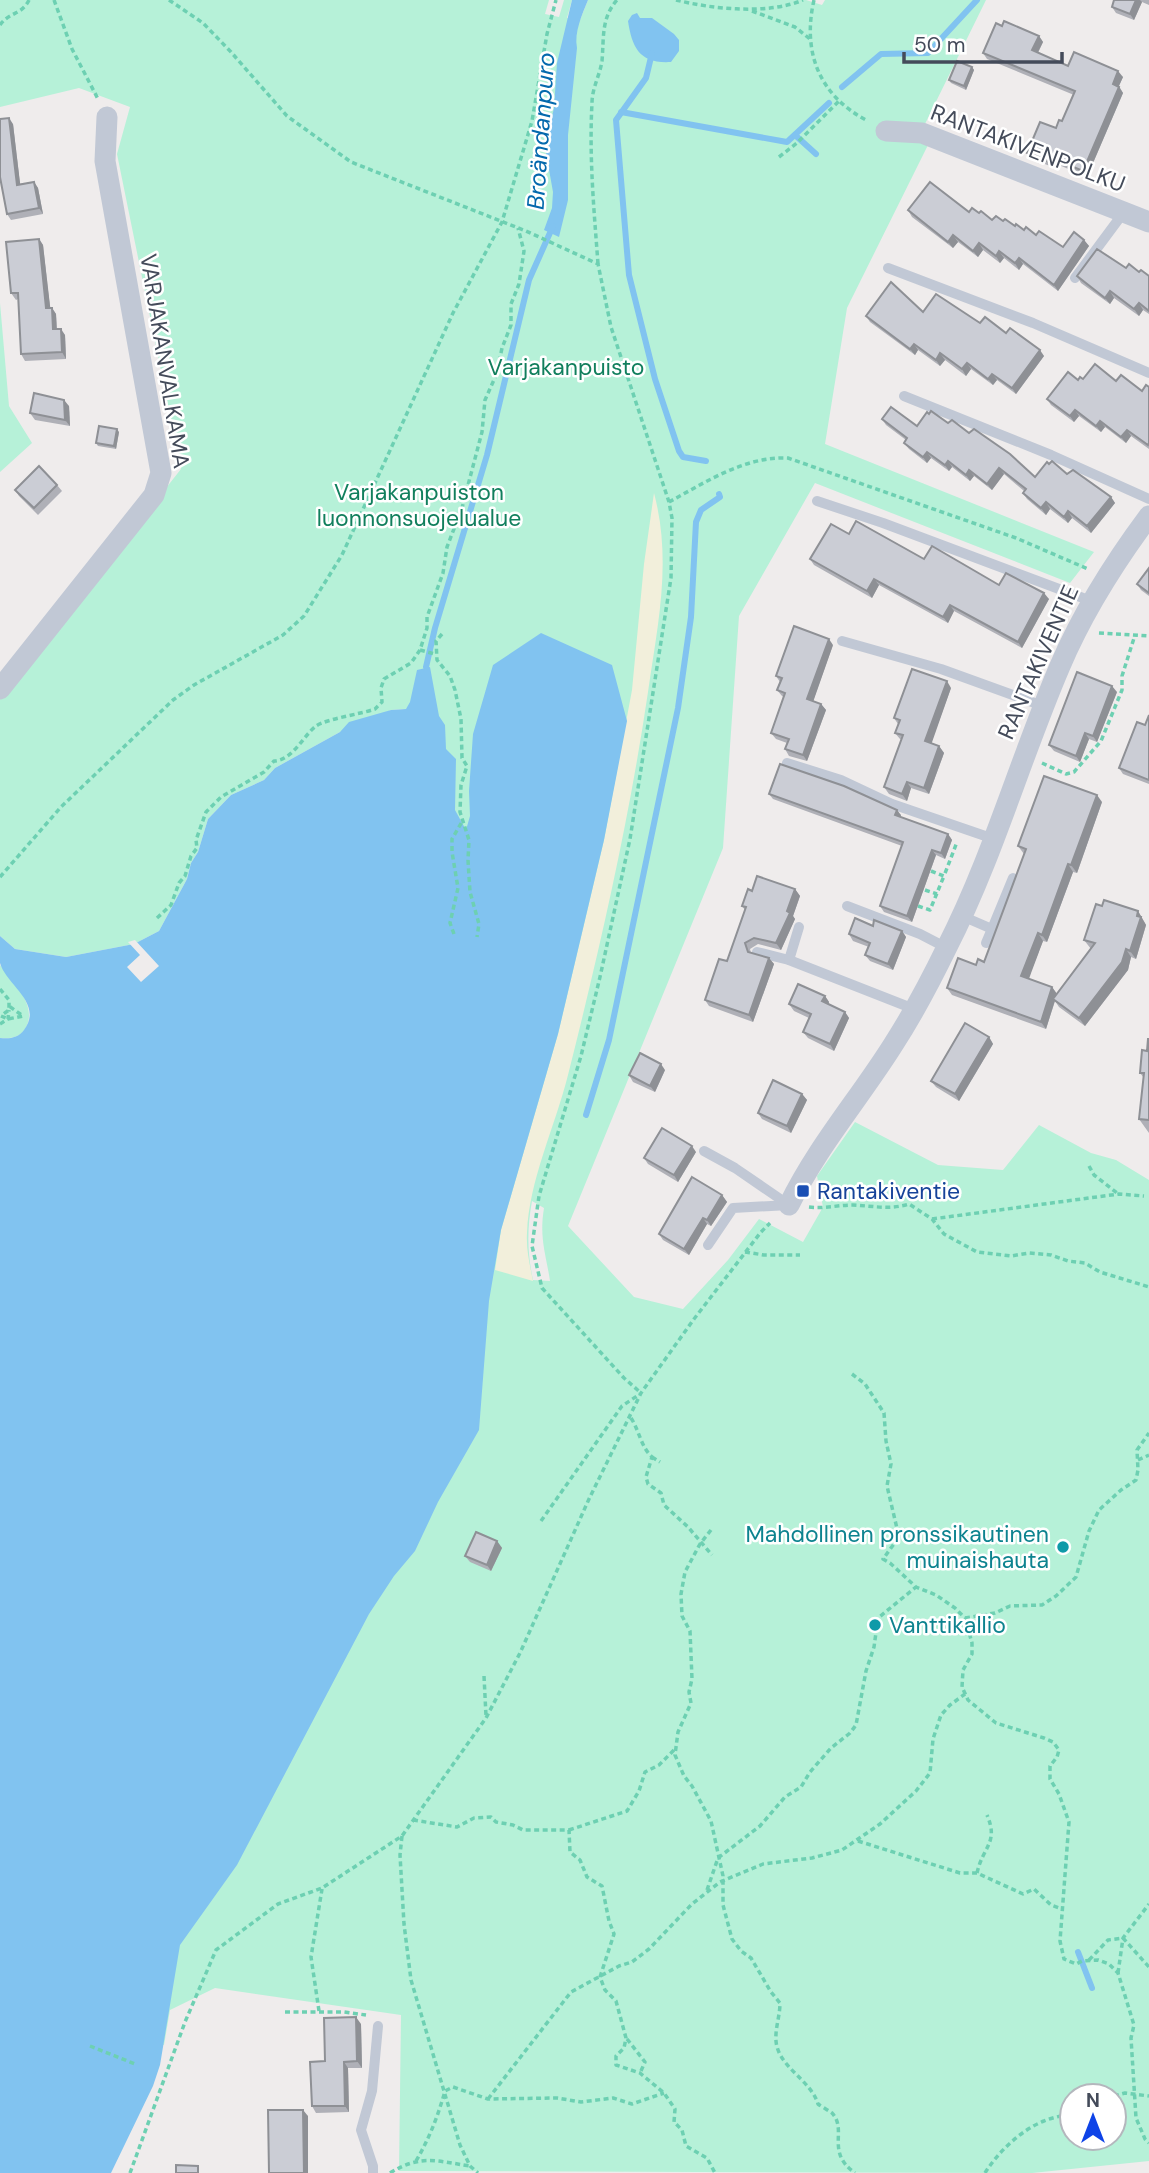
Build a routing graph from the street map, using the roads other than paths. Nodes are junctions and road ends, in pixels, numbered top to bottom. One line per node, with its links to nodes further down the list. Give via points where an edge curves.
1 (107, 117): 14 (street, VARJAKANVALKAMA, via 105,160 161,473 154,495)
2 (886, 131): 3 (street, RANTAKIVENPOLKU, via 922,133)
3 (1124, 212): 4 (street, RANTAKIVENPOLKU); 6 (lane)
4 (1149, 222)
5 (888, 268): 7 (lane)
6 (1075, 278)
7 (1149, 373)
8 (904, 396): 9 (lane)
9 (1149, 499)
10 (817, 500): 12 (lane)
11 (1149, 516): 12 (street, RANTAKIVENTIE)
12 (1091, 601): 15 (street, RANTAKIVENTIE)
13 (842, 641): 15 (lane, via 941,669)
14 (0, 689)
15 (1044, 706): 17 (street, RANTAKIVENTIE)
16 (787, 763): 17 (lane)
17 (994, 839): 20 (street, RANTAKIVENTIE)
18 (1013, 878): 22 (lane)
19 (847, 906): 24 (lane)
20 (962, 916): 22 (lane); 24 (street, RANTAKIVENTIE)
21 (799, 927): 26 (lane)
22 (992, 929): 23 (lane)
23 (986, 943)
24 (947, 948): 27 (street, RANTAKIVENTIE)
25 (757, 952): 26 (lane)
26 (789, 960): 27 (lane)
27 (914, 1009): 29 (street, RANTAKIVENTIE, via 805,1173)
28 (704, 1151): 29 (lane)
29 (789, 1205): 30 (lane, via 733,1208)
30 (708, 1245)
31 (378, 2026): 32 (lane, via 372,2091 361,2130)
32 (373, 2173)

